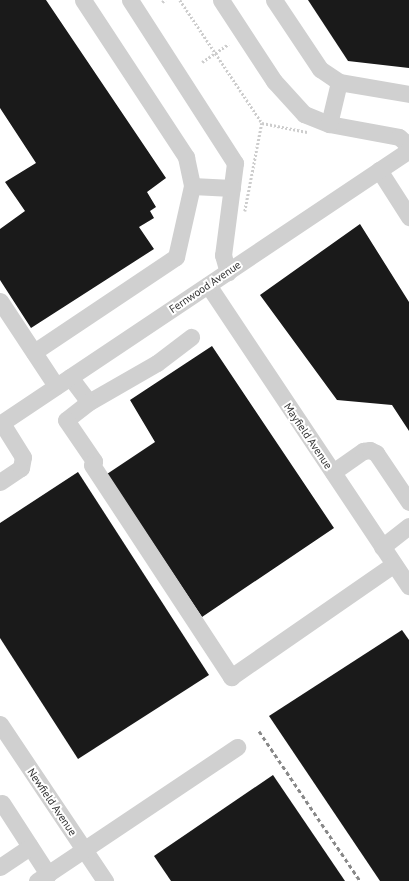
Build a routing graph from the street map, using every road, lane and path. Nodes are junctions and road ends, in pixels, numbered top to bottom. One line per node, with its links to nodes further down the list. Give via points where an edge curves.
1 (83, 0): 14 (lane, via 186,157)
2 (130, 0): 15 (lane, via 235,163)
3 (180, 0): 7 (path)
4 (221, 0): 11 (lane, via 274,81 304,114)
5 (274, 0): 9 (lane, via 320,69)
6 (229, 44): 7 (path)
7 (215, 53): 8 (path); 16 (path, via 262,123)
8 (202, 62)
9 (339, 82): 10 (lane); 11 (lane)
10 (409, 94)
11 (329, 124): 12 (lane, via 399,137)
12 (408, 151): 13 (lane, Fernwood Avenue)
13 (379, 170): 17 (lane); 18 (lane, Fernwood Avenue)
14 (192, 186): 15 (lane); 22 (lane, via 176,257)
15 (232, 188): 18 (lane, via 223,254)
16 (244, 216)
17 (409, 217)
18 (228, 272): 19 (lane, Fernwood Avenue)
19 (208, 285): 23 (lane, Fernwood Avenue); 26 (lane, Mayfield Avenue)
20 (0, 301): 22 (lane)
21 (191, 336): 24 (lane, via 157,363)
22 (34, 352): 23 (lane)
23 (63, 382): 24 (lane); 25 (lane, Fernwood Avenue)
24 (89, 402): 31 (lane, via 66,420 94,461 92,465 231,677)
25 (1, 424): 27 (lane, via 23,457 21,468)
26 (333, 472): 28 (lane, via 364,451 370,450 376,453); 30 (lane, Mayfield Avenue)
27 (0, 482)
28 (409, 502)
29 (409, 526): 30 (lane)
30 (382, 547): 31 (lane, Mayfield Avenue)
31 (394, 564): 32 (lane, Mayfield Avenue)
32 (409, 586)
33 (0, 724): 37 (lane, Newfield Avenue)
34 (237, 747): 37 (lane)
35 (2, 803): 36 (lane)
36 (30, 847): 38 (lane); 39 (lane)
37 (84, 850): 39 (lane); 40 (lane, Newfield Avenue)
38 (0, 867)
39 (42, 877)
40 (105, 881)

